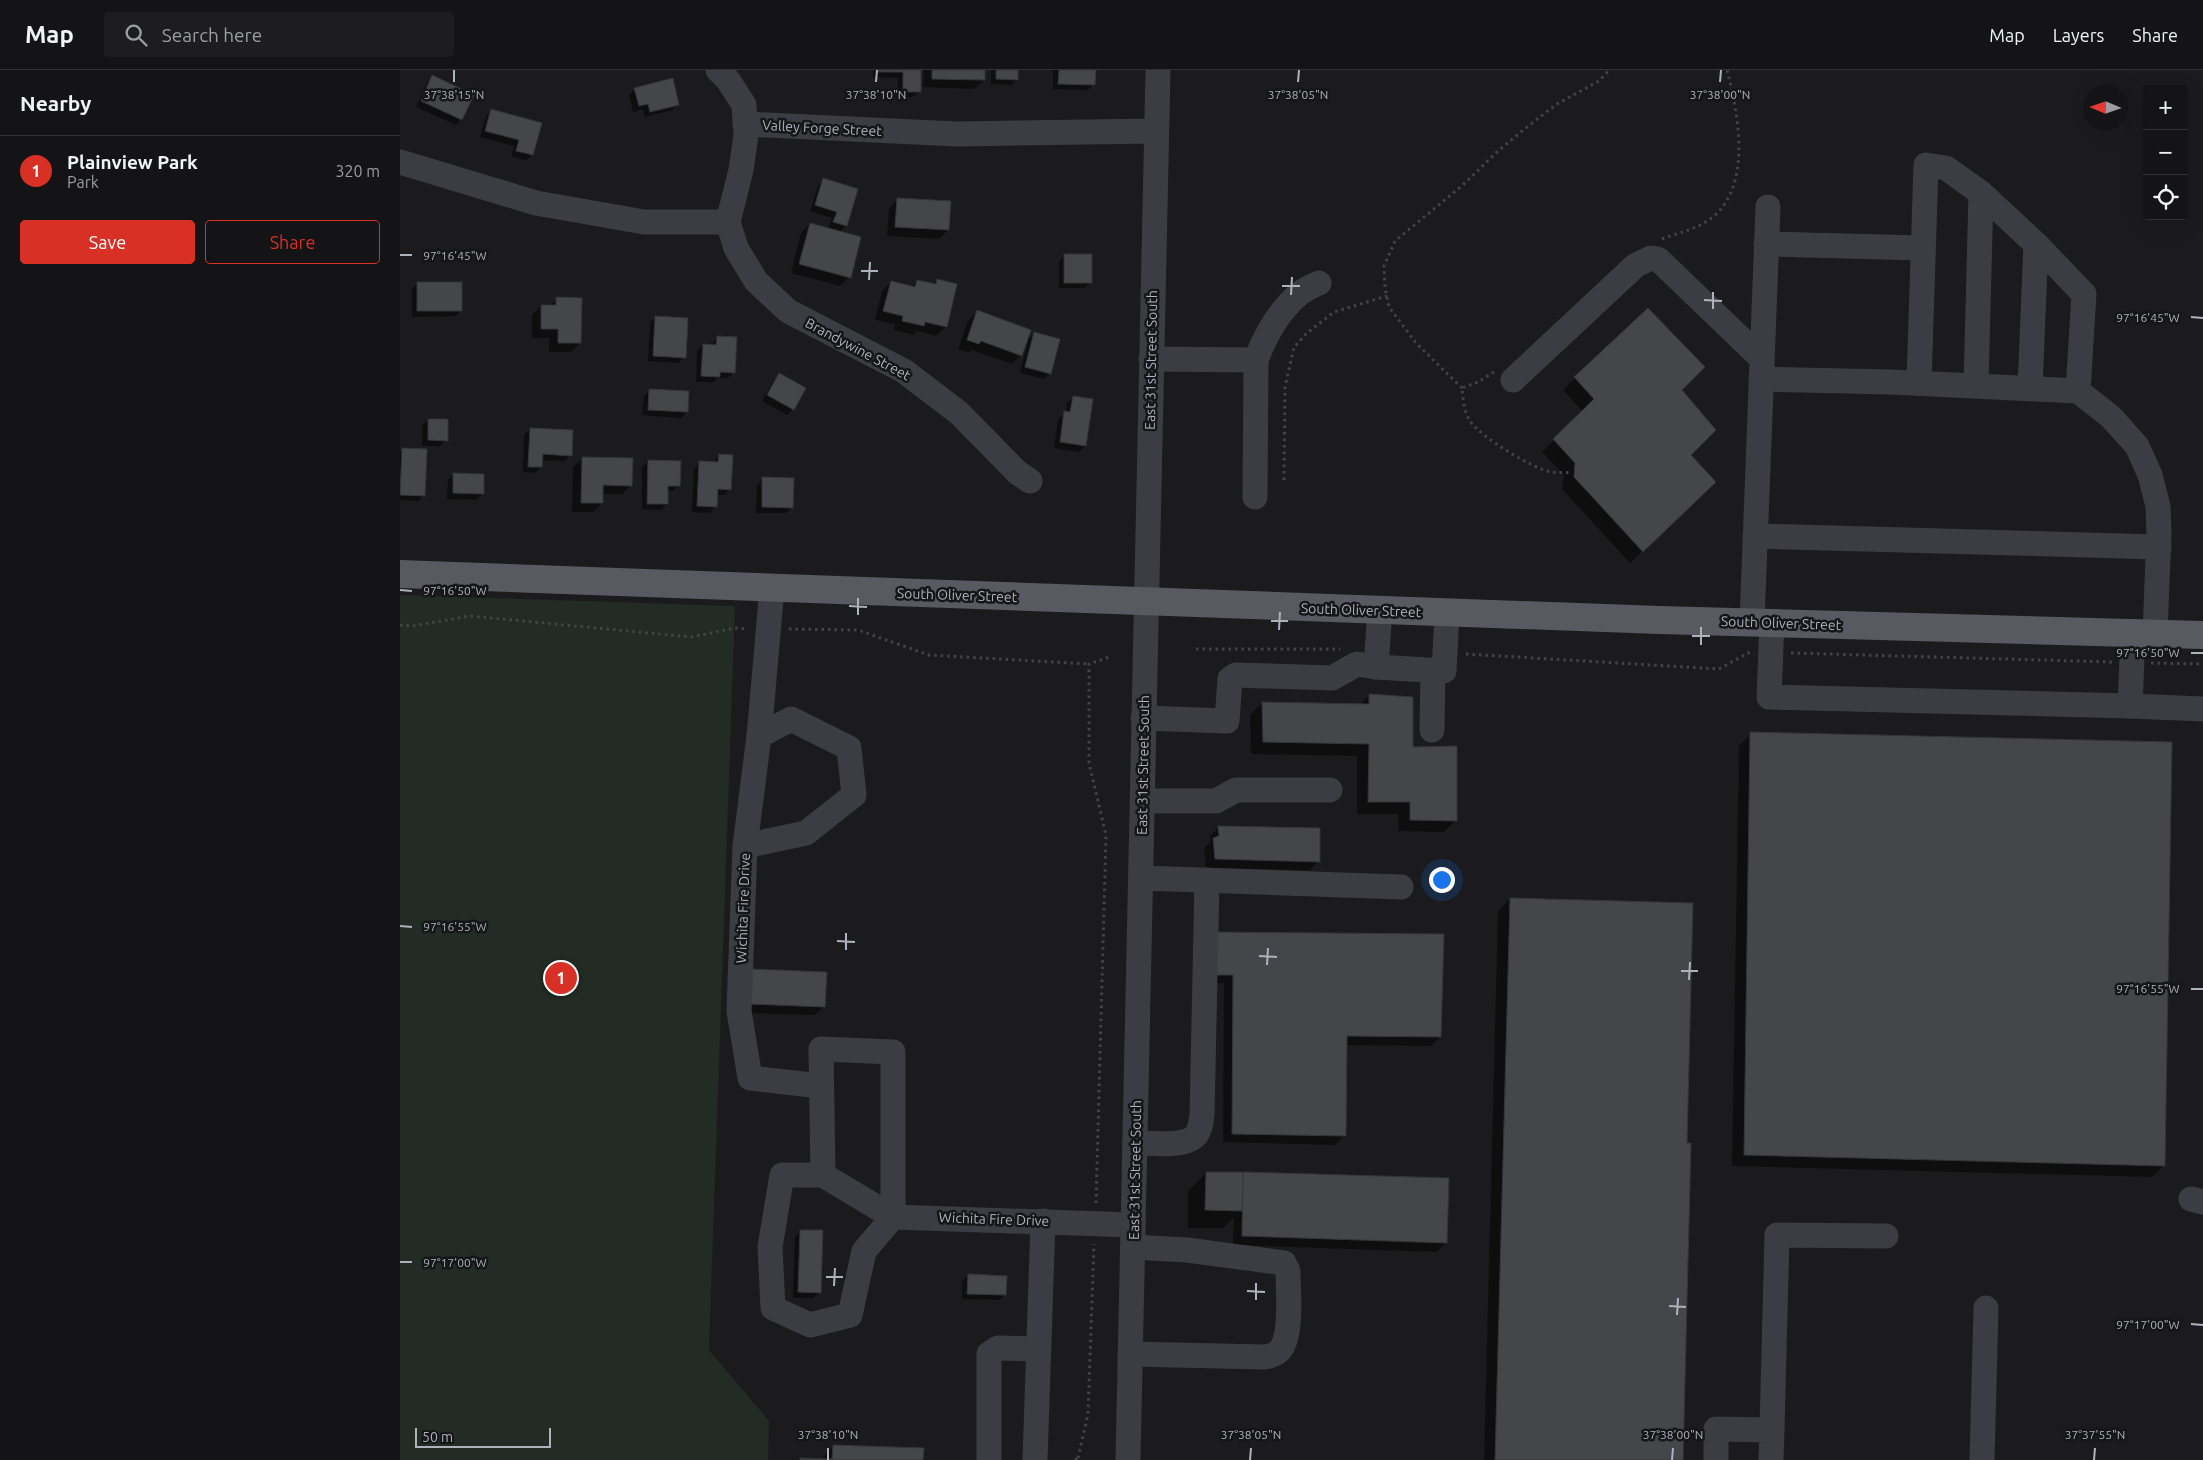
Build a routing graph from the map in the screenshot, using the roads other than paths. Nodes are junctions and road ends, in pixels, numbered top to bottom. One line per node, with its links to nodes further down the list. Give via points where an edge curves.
1 (718, 70): 3 (street, via 744,105)
2 (1158, 70): 4 (street, East 31st Street South)
3 (745, 124): 4 (street, Valley Forge Street, via 957,134); 8 (street, Valley Forge Street, via 741,170)
4 (1156, 131): 13 (street, East 31st Street South)
5 (400, 162): 8 (street, via 536,203 644,222)
6 (1981, 193): 10 (street); 11 (street, via 1946,168 1926,166); 18 (street)
7 (1768, 207): 9 (street)
8 (728, 222): 21 (street, Brandywine Street, via 736,248 756,281 788,311 904,371 960,413 1018,473)
9 (1766, 244): 11 (street); 15 (street)
10 (2036, 244): 19 (street); 20 (street, via 2084,294)
11 (1923, 248): 17 (street)
12 (1319, 283): 14 (street, via 1299,294 1286,308 1271,328)
13 (1151, 359): 14 (street); 27 (street, East 31st Street South)
14 (1256, 360): 22 (street)
15 (1762, 369): 16 (street, via 1658,259 1651,258 1636,265); 17 (street); 23 (street)
16 (1513, 380)
17 (1919, 383): 18 (street)
18 (1976, 386): 19 (street)
19 (2030, 388): 20 (street)
20 (2078, 391): 24 (street, via 2111,417 2137,446 2150,475 2158,506)
21 (1030, 481)
22 (1255, 497)
23 (1756, 536): 24 (street); 30 (street)
24 (2159, 546): 31 (street)
25 (400, 574): 26 (main road, South Oliver Street)
26 (772, 588): 27 (main road, South Oliver Street); 39 (street)
27 (1146, 602): 28 (main road, South Oliver Street); 37 (street, East 31st Street South)
28 (1380, 610): 29 (main road, South Oliver Street); 33 (street)
29 (1447, 613): 30 (main road, South Oliver Street); 34 (street)
30 (1762, 622): 31 (main road, South Oliver Street); 35 (street, via 1771,652 1769,697)
31 (2144, 633): 32 (main road, South Oliver Street); 35 (street, via 2132,662)
32 (2203, 635)
33 (1377, 659): 34 (street); 37 (street, via 1357,664 1332,678 1236,675 1230,679 1227,721)
34 (1439, 662): 38 (street)
35 (2130, 706): 36 (street)
36 (2203, 709)
37 (1143, 718): 41 (street, East 31st Street South)
38 (1432, 730)
39 (759, 736): 42 (street); 42 (street, Wichita Fire Drive, via 791,719 849,748 854,795 806,833)
40 (1330, 790): 41 (street, via 1236,790 1216,801)
41 (1143, 801): 43 (street, East 31st Street South)
42 (745, 846): 46 (street, Wichita Fire Drive, via 739,1011 750,1078)
43 (1142, 878): 44 (street); 47 (street, East 31st Street South)
44 (1207, 880): 45 (street); 47 (street, via 1200,1128 1195,1136 1184,1142)
45 (1401, 887)
46 (821, 1086): 48 (street); 49 (street, via 821,1049 893,1052)
47 (1135, 1143): 51 (street, East 31st Street South)
48 (822, 1175): 49 (street); 49 (street, via 782,1175 770,1247 773,1308 810,1325 850,1315 864,1251)
49 (893, 1217): 50 (street, Wichita Fire Drive)
50 (1043, 1221): 51 (street, Wichita Fire Drive, via 1095,1223); 54 (street)
51 (1133, 1236): 55 (street, East 31st Street South); 55 (street, Wichita Fire Drive, via 1187,1250 1284,1263 1288,1270 1287,1333 1280,1350 1265,1357)
52 (1886, 1236): 56 (street, via 1777,1235)
53 (1986, 1308): 62 (street)
54 (1038, 1349): 57 (street, via 998,1348 989,1354); 58 (street)
55 (1130, 1354): 59 (street, East 31st Street South)
56 (1772, 1430): 60 (street, via 1716,1429); 61 (street)
57 (989, 1460)
58 (1035, 1460)
59 (1128, 1460)
60 (1716, 1460)
61 (1771, 1460)
62 (1982, 1460)

